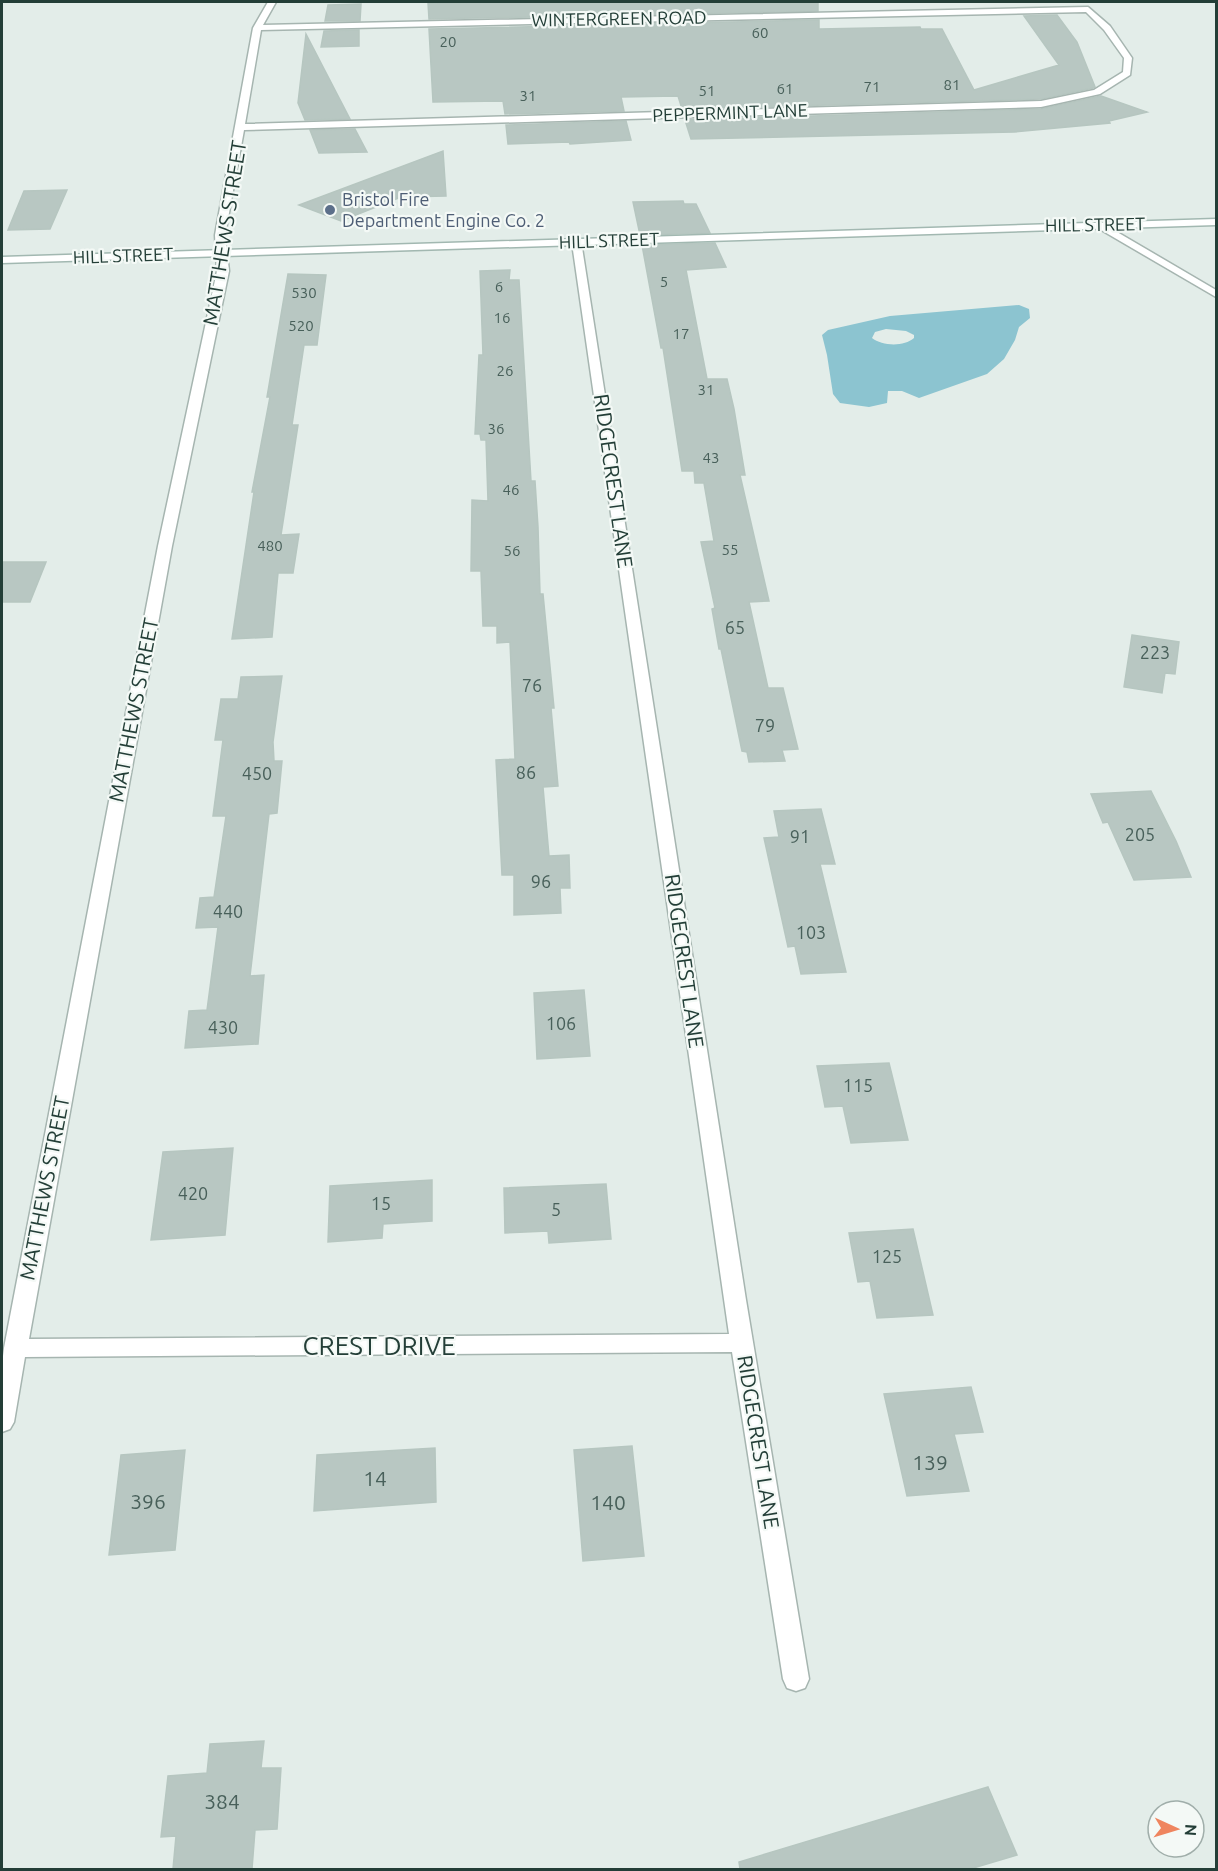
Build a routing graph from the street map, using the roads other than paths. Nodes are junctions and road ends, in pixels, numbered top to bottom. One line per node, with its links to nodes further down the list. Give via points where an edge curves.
1 (272, 2): 3 (street, MATTHEWS STREET)
2 (1089, 5): 3 (street, WINTERGREEN ROAD); 4 (street, PEPPERMINT LANE, via 1128,58 1127,73 1097,92 1041,104)
3 (257, 28): 4 (street, MATTHEWS STREET)
4 (241, 127): 8 (street, MATTHEWS STREET, via 220,235)
5 (1216, 222): 6 (street, HILL STREET)
6 (1101, 225): 7 (street, HILL STREET); 10 (street)
7 (578, 243): 8 (street, HILL STREET); 11 (street, RIDGECREST LANE)
8 (221, 252): 9 (street, HILL STREET); 12 (street, MATTHEWS STREET, via 223,271 165,546)
9 (2, 260)
10 (1216, 294)
11 (743, 1343): 12 (street, CREST DRIVE); 14 (street, RIDGECREST LANE)
12 (15, 1348): 13 (street, MATTHEWS STREET)
13 (2, 1422)
14 (796, 1679)

